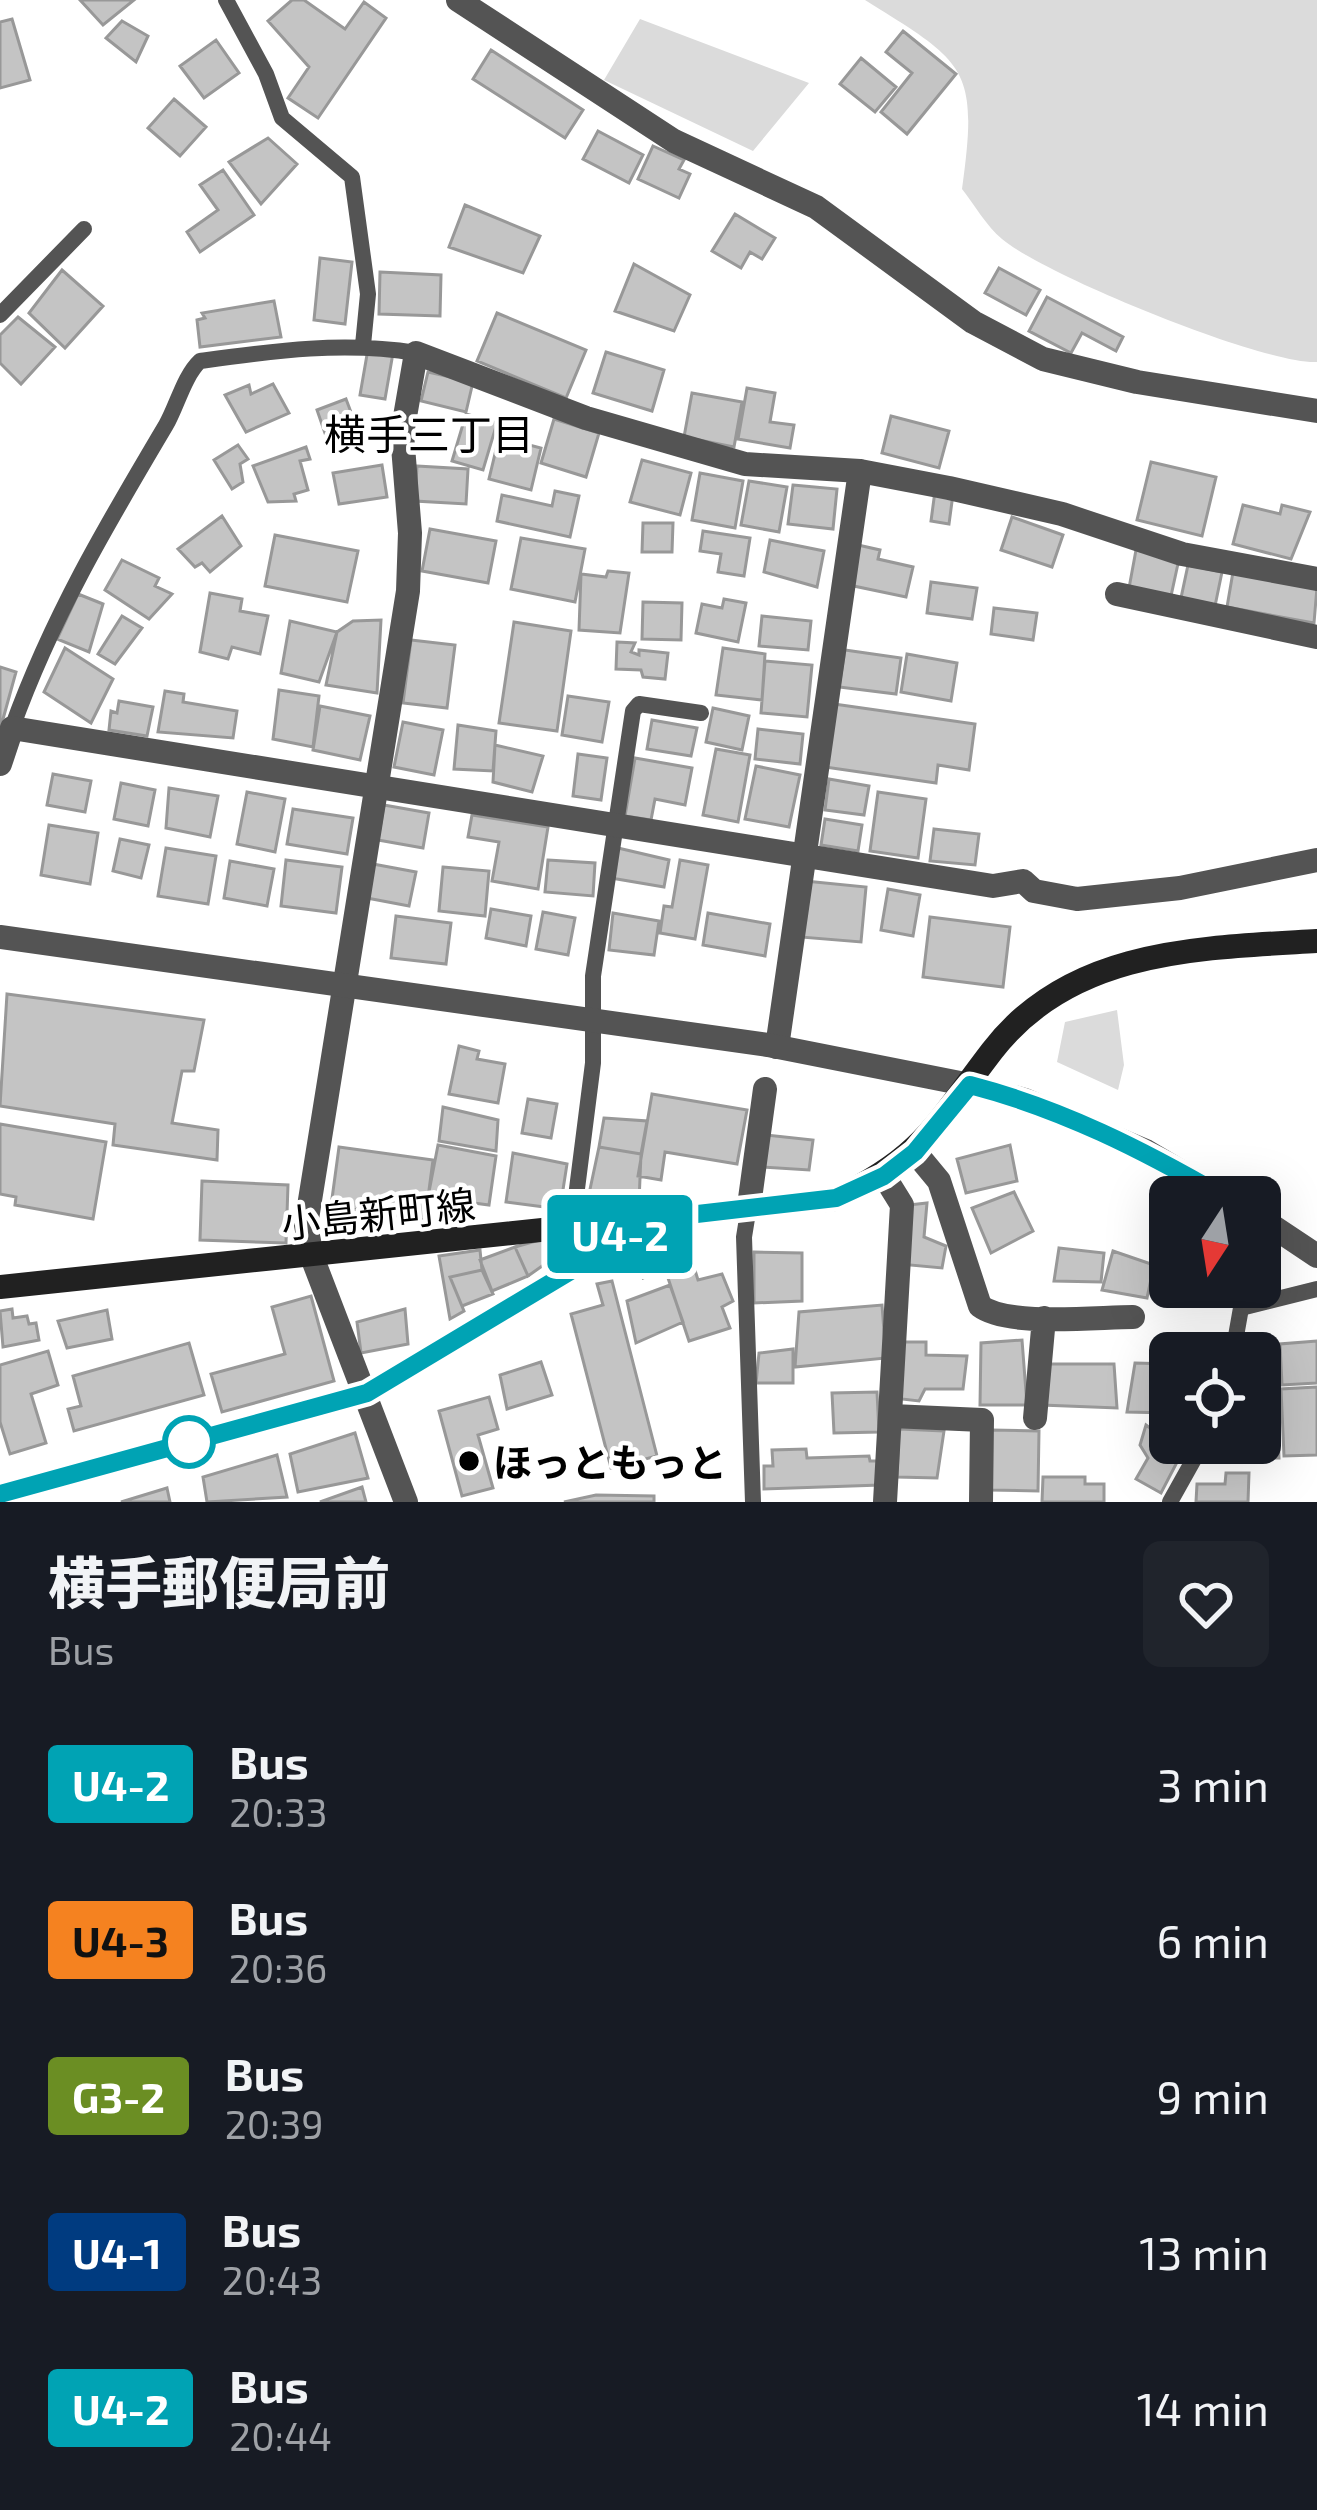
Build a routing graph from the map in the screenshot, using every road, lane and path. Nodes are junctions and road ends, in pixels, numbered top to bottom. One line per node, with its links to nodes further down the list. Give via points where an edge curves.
1 (226, 0): 5 (lane, via 282,118 352,178 368,294)
2 (458, 0): 7 (street, via 674,141 816,207 974,322 1042,359)
3 (84, 229): 4 (lane)
4 (0, 315)
5 (363, 345): 6 (lane); 13 (lane, via 194,367 70,585)
6 (416, 353): 8 (street, via 660,442 745,464); 15 (street, via 402,434 408,591)
7 (1317, 411)
8 (860, 472): 9 (street, via 1062,514 1182,554); 17 (street)
9 (1317, 579)
10 (1117, 594): 11 (street)
11 (1317, 637)
12 (701, 713): 16 (lane, via 639,704 633,710)
13 (11, 728): 14 (street); 15 (street)
14 (0, 764)
15 (373, 788): 16 (street); 21 (street)
16 (615, 826): 17 (street); 22 (lane)
17 (800, 855): 18 (street, via 993,886 1023,881 1034,891 1077,899); 23 (street)
18 (1317, 860)
19 (0, 937): 21 (street)
20 (1317, 941): 24 (main road, 小島新町線, via 1201,948 1087,975 1008,1032)
21 (341, 985): 22 (street); 34 (street, via 306,1225)
22 (592, 1021): 23 (street); 31 (lane)
23 (776, 1047): 24 (street)
24 (970, 1085): 26 (main road, 小島新町線); 28 (street, via 1025,1100)
25 (765, 1089): 29 (street)
26 (915, 1152): 27 (main road, 小島新町線); 38 (street, via 938,1181 980,1306)
27 (884, 1176): 29 (main road, 小島新町線, via 836,1198); 41 (street, via 902,1204)
28 (1188, 1176)
29 (749, 1205): 30 (main road, 小島新町線); 46 (lane)
30 (628, 1222): 31 (main road, 小島新町線); 40 (street, via 609,1248)
31 (572, 1228): 34 (main road, 小島新町線)
32 (1281, 1232): 33 (street)
33 (1317, 1256)
34 (313, 1257): 35 (main road, 小島新町線); 40 (street)
35 (0, 1287)
36 (1317, 1289): 39 (lane, via 1241,1308)
37 (1133, 1317): 38 (street)
38 (1044, 1318): 42 (street)
39 (1237, 1332)
40 (367, 1393): 44 (street); 45 (street)
41 (892, 1416): 47 (street); 48 (street, via 982,1420)
42 (1035, 1418)
43 (1191, 1464): 49 (lane)
44 (0, 1494)
45 (406, 1502)
46 (753, 1502)
47 (885, 1502)
48 (982, 1502)
49 (1170, 1502)

